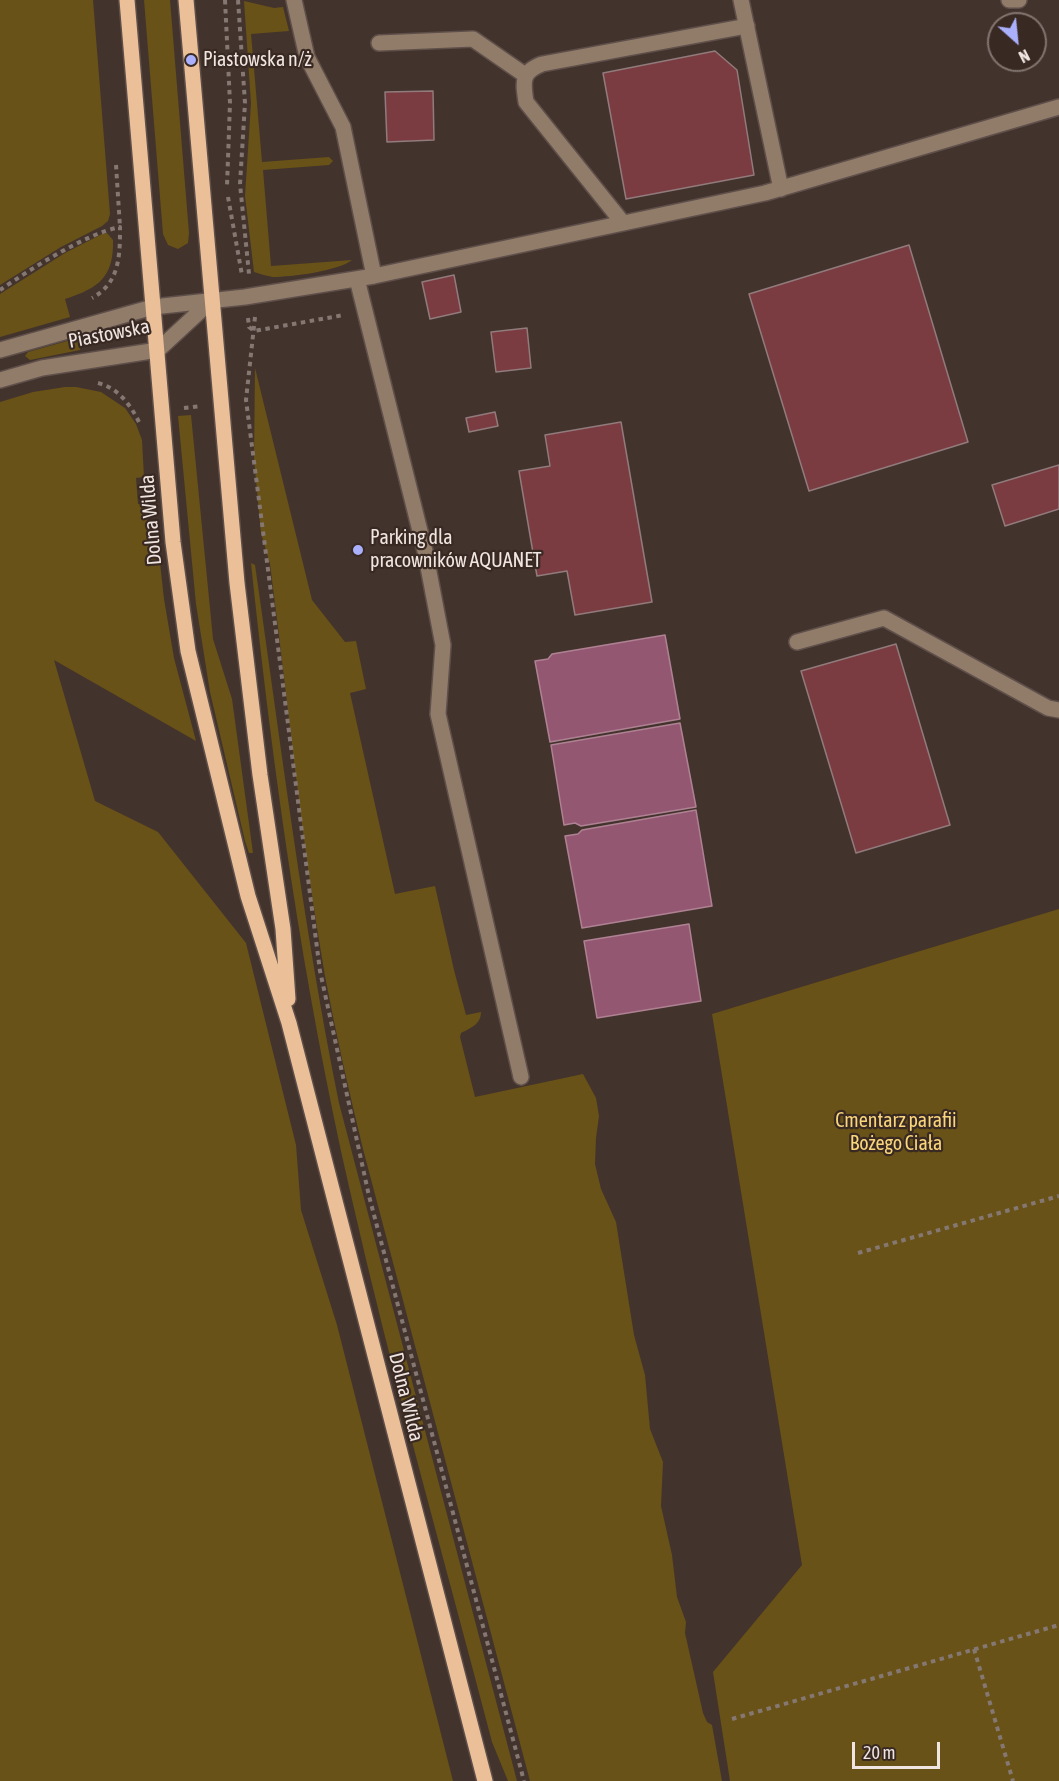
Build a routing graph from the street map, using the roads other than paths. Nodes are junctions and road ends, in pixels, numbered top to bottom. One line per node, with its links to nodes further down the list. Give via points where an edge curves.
1 (127, 0): 16 (main road, Dolna Wilda)
2 (186, 0): 15 (main road, Dolna Wilda)
3 (294, 0): 13 (street, via 307,57 343,127)
4 (741, 0): 7 (street)
5 (1009, 0): 6 (street)
6 (1019, 0)
7 (747, 26): 9 (street, via 543,64); 11 (street)
8 (379, 43): 9 (street, via 473,39)
9 (525, 75): 12 (street, via 526,102)
10 (1059, 107): 11 (street, Piastowska)
11 (781, 189): 12 (street, Piastowska)
12 (623, 224): 13 (street, Piastowska)
13 (374, 276): 14 (street, Piastowska)
14 (357, 279): 15 (street, Piastowska); 23 (street, via 425,551 443,645 438,714)
15 (211, 301): 16 (street, Piastowska); 18 (street, Piastowska); 22 (main road, Dolna Wilda, via 248,683 283,929)
16 (153, 307): 17 (street, Piastowska); 18 (main road, Dolna Wilda)
17 (0, 350)
18 (158, 350): 19 (street, Piastowska, via 42,368); 22 (main road, Dolna Wilda, via 173,542 188,651 248,896)
19 (0, 380)
20 (797, 642): 21 (street, via 884,618 1048,708)
21 (1059, 710)
22 (289, 1023): 24 (main road, Dolna Wilda)
23 (521, 1077)
24 (485, 1781)

